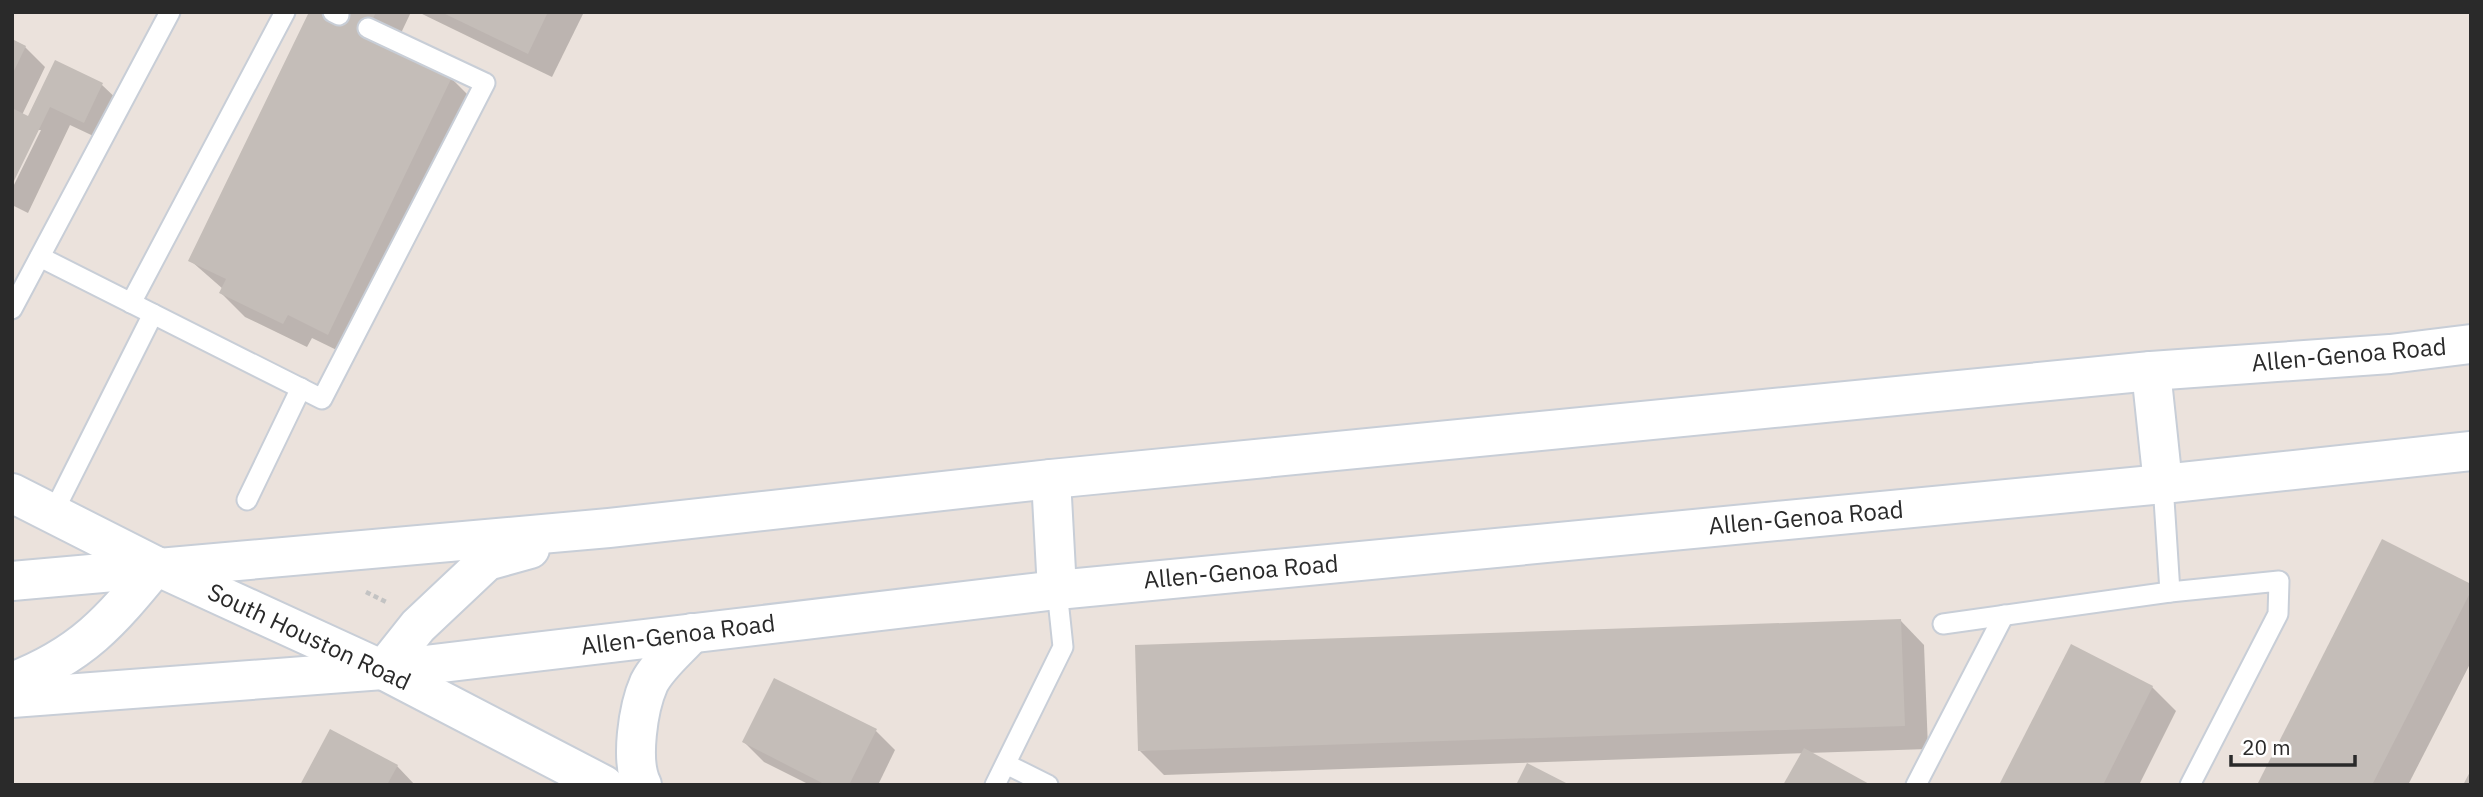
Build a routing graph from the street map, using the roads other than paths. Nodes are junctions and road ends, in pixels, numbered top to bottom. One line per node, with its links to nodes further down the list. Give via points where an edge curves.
1 (170, 12): 4 (lane)
2 (285, 12): 5 (lane)
3 (368, 28): 10 (lane, via 485,83 322,398)
4 (40, 257): 5 (lane); 6 (lane)
5 (131, 303): 7 (lane)
6 (12, 309)
7 (153, 314): 10 (lane); 16 (lane)
8 (2471, 344): 9 (main road, Allen-Genoa Road)
9 (2151, 371): 12 (main road, Allen-Genoa Road); 13 (main road)
10 (302, 388): 15 (lane)
11 (2471, 451): 13 (main road, Allen-Genoa Road)
12 (1051, 479): 17 (main road, Allen-Genoa Road); 20 (main road)
13 (2163, 484): 20 (main road, Allen-Genoa Road); 21 (lane)
14 (12, 492): 16 (main road, South Houston Road)
15 (247, 500)
16 (53, 513): 18 (main road, South Houston Road)
17 (609, 528): 18 (main road, Allen-Genoa Road); 25 (main road, via 487,561 421,622)
18 (156, 566): 19 (main road, Allen-Genoa Road); 25 (main road, South Houston Road); 26 (main road, via 117,615 84,646 44,670)
19 (12, 581)
20 (1057, 590): 24 (main road, Allen-Genoa Road); 28 (lane, via 1063,647)
21 (2170, 592): 22 (lane); 34 (lane, via 2279,581 2278,614)
22 (2004, 615): 23 (lane); 33 (lane)
23 (1942, 624)
24 (692, 633): 25 (main road, Allen-Genoa Road); 30 (main road, via 650,682 638,730 636,773)
25 (383, 670): 27 (main road, Allen-Genoa Road); 29 (main road, South Houston Road)
26 (12, 682)
27 (12, 698)
28 (1006, 764): 31 (lane); 32 (lane)
29 (604, 785)
30 (642, 785)
31 (995, 785)
32 (1048, 785)
33 (1916, 785)
34 (2190, 785)

